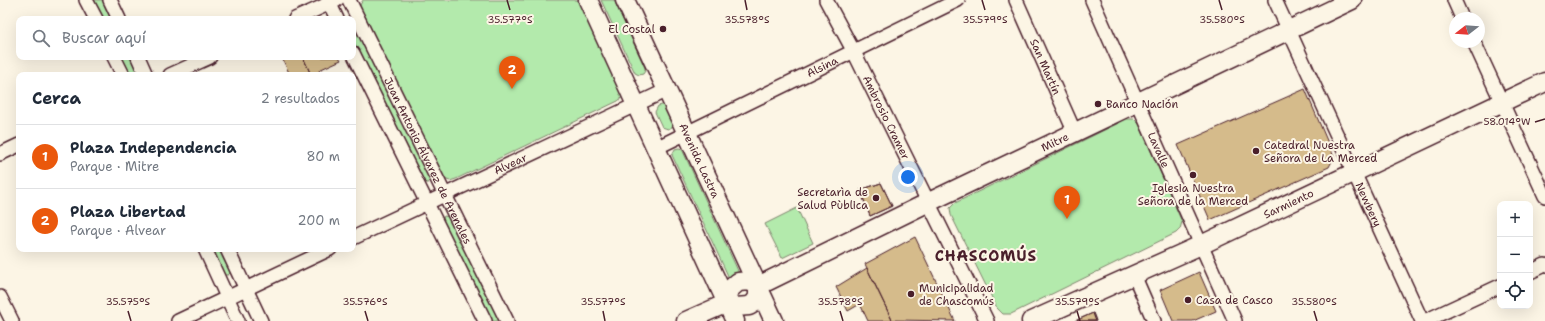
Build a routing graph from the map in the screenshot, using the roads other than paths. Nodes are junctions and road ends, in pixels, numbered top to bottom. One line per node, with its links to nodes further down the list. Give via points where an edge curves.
1 (86, 0): 15 (street)
2 (110, 0): 16 (street)
3 (348, 0): 20 (street, Juan Antonio Álvarez de Arenales)
4 (588, 0): 35 (main road)
5 (625, 0): 32 (main road, Avenida Lastra)
6 (826, 0): 23 (street, Ambrosio Cramer)
7 (958, 0): 23 (street, Alsina)
8 (1016, 0): 37 (street, San Martín)
9 (1092, 0): 33 (street, Lavalle)
10 (1275, 0): 21 (street, Newbery)
11 (1352, 0): 21 (main road, Mitre)
12 (1454, 0): 14 (street)
13 (331, 1): 17 (street); 18 (street)
14 (1459, 12)
15 (94, 16)
16 (118, 16)
17 (301, 16)
18 (336, 16)
19 (356, 16): 42 (street, Juan Antonio Álvarez de Arenales)
20 (356, 16)
21 (1289, 30): 33 (main road, Mitre); 41 (street, Newbery)
22 (1477, 48): 34 (street)
23 (854, 52): 36 (street, Alsina); 44 (street, Ambrosio Cramer)
24 (356, 59): 45 (street, Juan Antonio Álvarez de Arenales)
25 (116, 60): 28 (street)
26 (139, 60): 29 (street)
27 (203, 60): 30 (street)
28 (122, 72)
29 (145, 72)
30 (177, 72)
31 (1545, 82): 34 (main road, Sarmiento)
32 (667, 90): 35 (street, Alvear); 36 (main road, Avenida Lastra)
33 (1138, 102): 37 (main road, Mitre); 47 (street, Lavalle)
34 (1502, 102): 41 (main road, Sarmiento); 43 (street)
35 (636, 105): 39 (main road); 42 (street, Alvear)
36 (687, 133): 39 (street, Alsina); 54 (main road, Avenida Lastra)
37 (1075, 133): 44 (main road, Mitre)
38 (16, 146): 40 (street)
39 (656, 148): 59 (main road)
40 (0, 154)
41 (1354, 172): 47 (main road, Sarmiento); 73 (street, Newbery)
42 (444, 195): 45 (street, Alvear); 65 (street, Juan Antonio Álvarez de Arenales)
43 (1545, 196)
44 (927, 202): 54 (main road, Mitre); 69 (street, Ambrosio Cramer)
45 (426, 204): 46 (street, Alvear); 64 (street, Juan Antonio Álvarez de Arenales)
46 (356, 237)
47 (1201, 246): 53 (main road, Sarmiento); 72 (street, Lavalle)
48 (205, 252): 58 (street)
49 (228, 252): 56 (street)
50 (324, 252): 56 (street)
51 (1545, 265): 52 (street)
52 (1533, 271)
53 (1134, 275): 70 (main road, Sarmiento); 71 (street)
54 (758, 286): 59 (main road, via 750,281 738,282 728,291); 68 (main road, Avenida Lastra)
55 (1497, 287): 73 (street)
56 (246, 289): 58 (street); 63 (street)
57 (0, 297): 60 (street)
58 (227, 298): 61 (street); 62 (street)
59 (726, 303): 66 (main road); 67 (main road)
60 (12, 321)
61 (178, 321)
62 (238, 321)
63 (261, 321)
64 (484, 321)
65 (507, 321)
66 (686, 321)
67 (735, 321)
68 (774, 321)
69 (987, 321)
70 (1031, 321)
71 (1154, 321)
72 (1235, 321)
73 (1423, 321)

